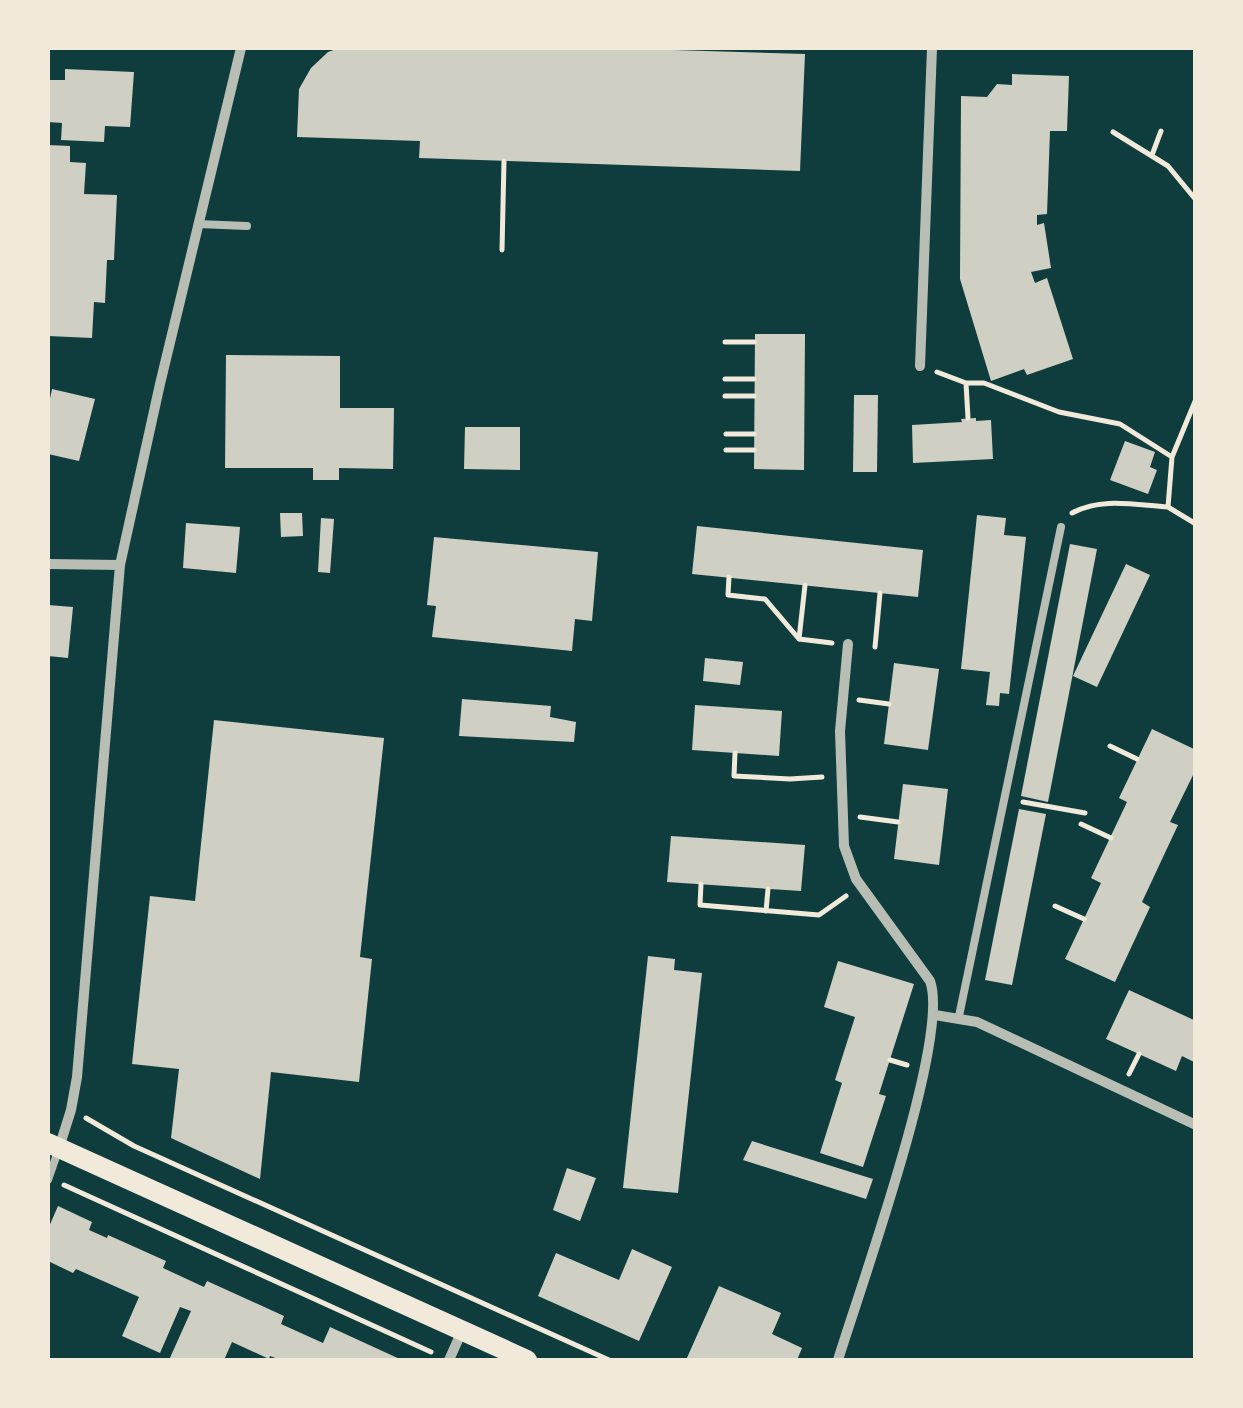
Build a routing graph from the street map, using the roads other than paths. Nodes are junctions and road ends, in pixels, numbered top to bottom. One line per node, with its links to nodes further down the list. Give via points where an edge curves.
1 (240, 48): 3 (street)
2 (932, 48): 5 (street)
3 (198, 224): 4 (lane); 8 (street)
4 (247, 226)
5 (920, 366)
6 (1061, 527): 11 (lane)
7 (48, 564): 8 (street)
8 (120, 565): 13 (street, via 85,997 71,1110)
9 (848, 644): 10 (street, via 840,776 849,866 930,981)
10 (935, 1014): 11 (street); 18 (street, via 906,1139)
11 (959, 1016): 12 (street)
12 (1196, 1125)
13 (53, 1146): 14 (lane); 15 (main road)
14 (48, 1178)
15 (462, 1331): 16 (street); 17 (main road)
16 (449, 1360)
17 (526, 1360)
18 (838, 1360)

